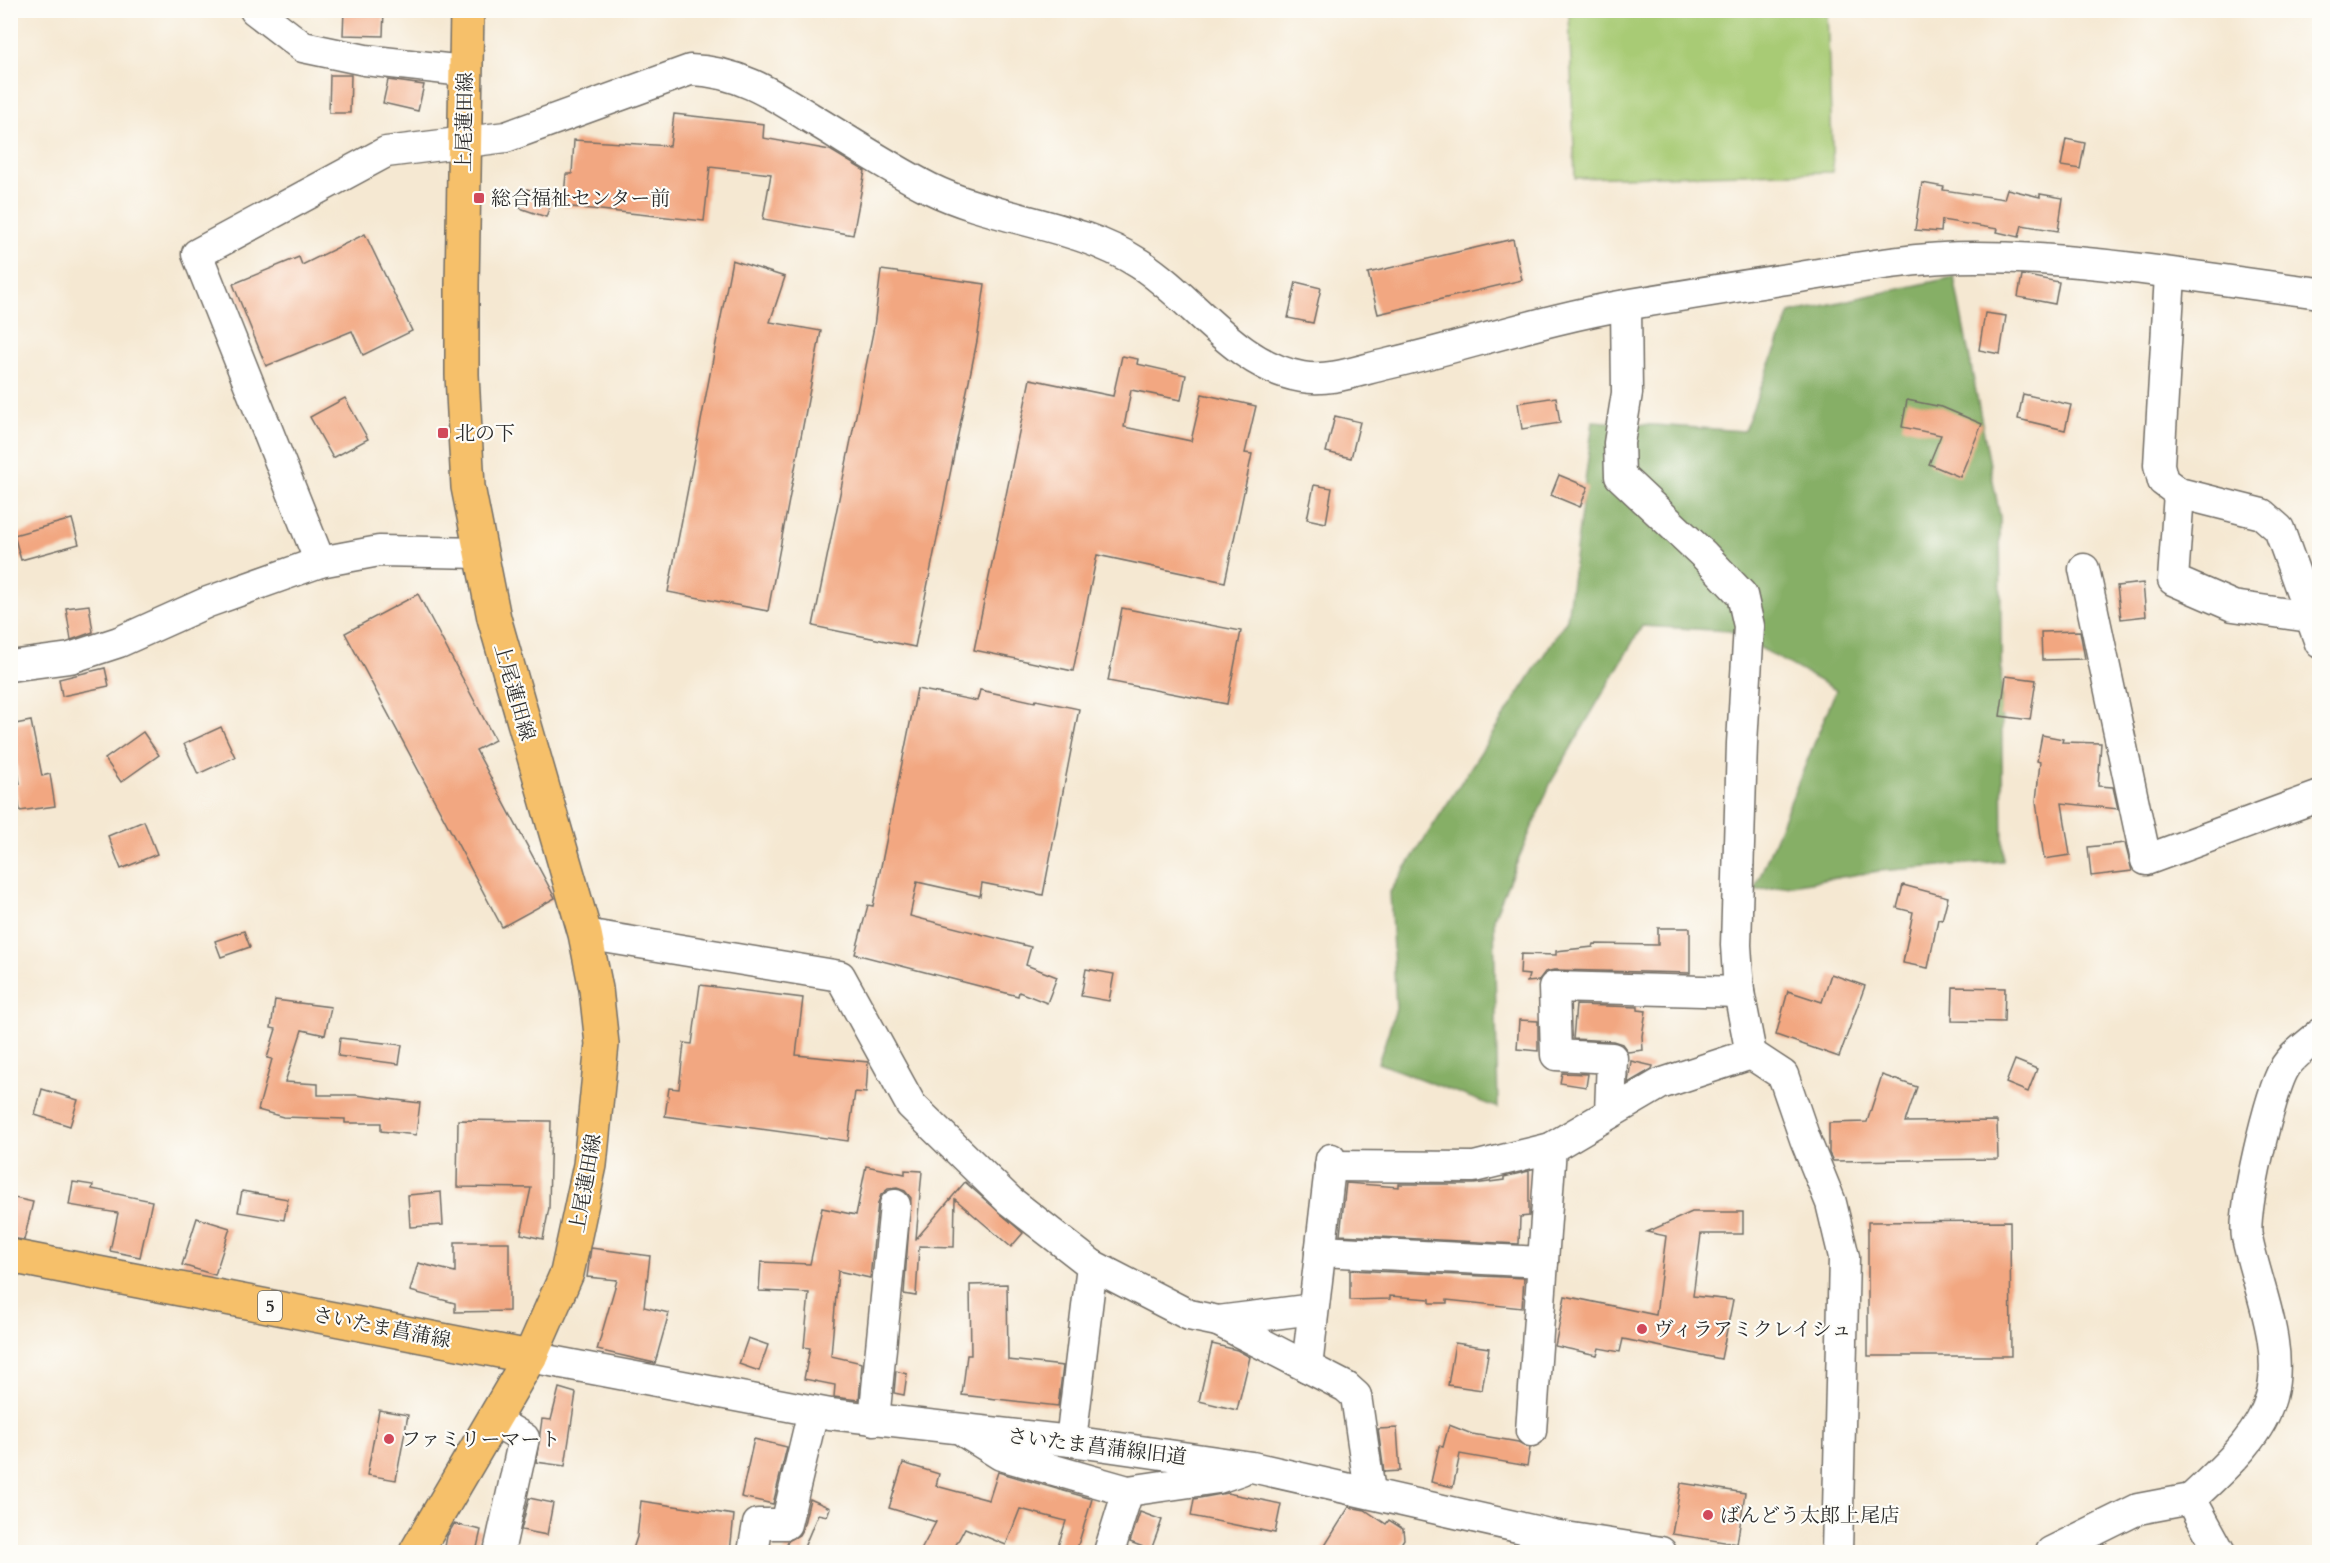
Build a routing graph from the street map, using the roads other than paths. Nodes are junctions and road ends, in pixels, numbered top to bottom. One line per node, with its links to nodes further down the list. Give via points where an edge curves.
1 (255, 10): 3 (street, via 303,47 365,60)
2 (467, 10): 3 (main road, 上尾蓮田線)
3 (464, 71): 4 (main road, 上尾蓮田線)
4 (463, 143): 7 (street, via 506,137 690,70 731,75 771,94 928,187 972,207 1096,242 1118,252 1142,265 1245,351 1287,374 1309,378 1329,378 1544,322); 9 (main road, 上尾蓮田線, via 464,430 468,487); 10 (street, via 386,152 197,254)
5 (2170, 275): 6 (street); 7 (street, via 2078,262 1976,257 1907,260); 8 (street, via 2159,465 2163,481)
6 (2319, 293)
7 (1626, 305): 16 (street, via 1627,393 1619,443 1620,476 1742,595 1749,626 1736,945)
8 (2179, 493): 12 (street, via 2262,514 2279,529); 12 (street, via 2173,580 2234,606)
9 (481, 553): 10 (street, via 379,551); 15 (main road, 上尾蓮田線, via 494,618)
10 (320, 562): 13 (street, via 208,602 119,642 70,658)
11 (2084, 569): 14 (street, via 2146,860)
12 (2315, 630)
13 (10, 666)
14 (2319, 796)
15 (585, 934): 25 (street, via 840,976 911,1105 1010,1202); 28 (main road, 上尾蓮田線, via 602,1044 592,1154 567,1273)
16 (1739, 992): 18 (street); 19 (street, via 1554,987 1556,1054 1612,1058)
17 (2319, 1034): 39 (street, via 2284,1068 2271,1104 2249,1200 2246,1234 2273,1340 2271,1397 2258,1427)
18 (1751, 1054): 19 (street, via 1660,1084); 46 (street, via 1783,1075 1831,1203 1844,1257)
19 (1610, 1113): 20 (street)
20 (1551, 1148): 22 (street, via 1474,1167 1330,1162); 24 (street)
21 (895, 1205): 32 (street)
22 (1320, 1251): 24 (street); 26 (street)
23 (10, 1256): 28 (main road, さいたま菖蒲線 / 5)
24 (1543, 1262): 34 (street)
25 (1092, 1265): 27 (street, via 1189,1315); 35 (street)
26 (1313, 1309): 27 (street); 29 (street)
27 (1218, 1321): 29 (street)
28 (530, 1357): 30 (street, さいたま菖蒲線旧道); 31 (main road)
29 (1307, 1366): 38 (street, via 1356,1396)
30 (813, 1411): 32 (street, さいたま菖蒲線旧道); 43 (street, via 786,1524 758,1524)
31 (493, 1420): 41 (main road); 42 (street, via 524,1438)
32 (874, 1420): 33 (street, さいたま菖蒲線旧道)
33 (963, 1431): 35 (street, さいたま菖蒲線旧道); 37 (street, via 1001,1455)
34 (1531, 1431)
35 (1071, 1441): 36 (street, さいたま菖蒲線旧道)
36 (1252, 1467): 37 (street, via 1218,1478); 38 (street, さいたま菖蒲線旧道)
37 (1128, 1491): 44 (street)
38 (1370, 1491): 40 (street, さいたま菖蒲線旧道)
39 (2191, 1499): 47 (street, via 2138,1509); 48 (street)
40 (1552, 1544): 45 (street, さいたま菖蒲線旧道)
41 (416, 1552)
42 (499, 1552)
43 (753, 1552)
44 (1109, 1552)
45 (1661, 1552)
46 (1837, 1552)
47 (2051, 1552)
48 (2220, 1552)

